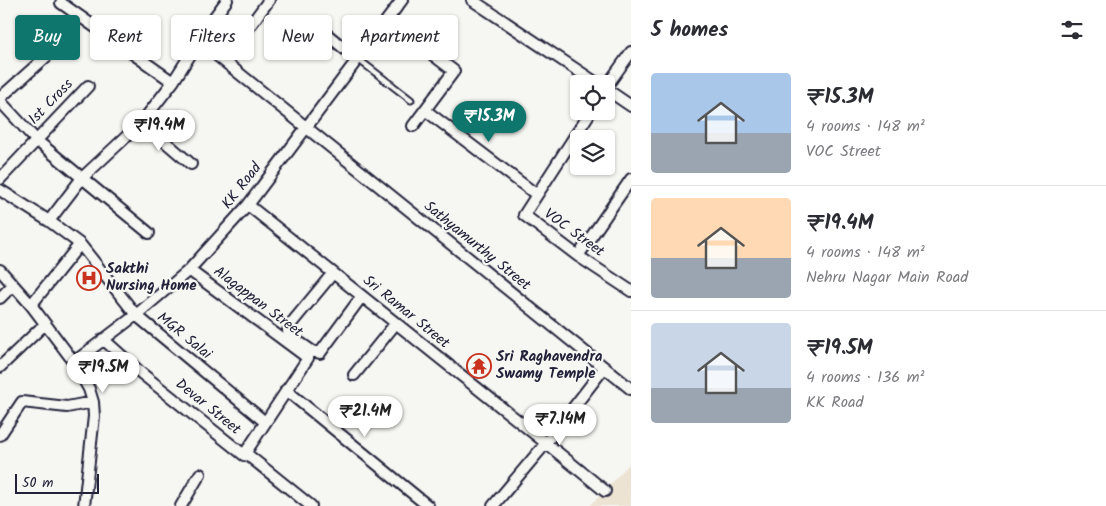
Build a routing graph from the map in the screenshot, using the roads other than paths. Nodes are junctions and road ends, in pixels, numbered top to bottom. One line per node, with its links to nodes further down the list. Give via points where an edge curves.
1 (227, 0): 6 (street)
2 (268, 0): 17 (street)
3 (402, 0): 7 (street, KK Road)
4 (472, 0): 18 (street)
5 (60, 3): 20 (street)
6 (217, 15)
7 (391, 15)
8 (332, 39): 9 (street)
9 (342, 47)
10 (631, 52): 19 (street)
11 (43, 60): 23 (street)
12 (187, 60): 20 (street)
13 (222, 60): 17 (street, Sathyamurthy Street)
14 (356, 60): 30 (street, KK Road)
15 (358, 60): 24 (lane)
16 (440, 60): 26 (street, via 454,71)
17 (224, 62): 30 (street, Sathyamurthy Street)
18 (584, 75)
19 (615, 75)
20 (173, 82): 28 (street)
21 (88, 86): 31 (street, 1st Cross)
22 (615, 94): 25 (street)
23 (0, 99): 31 (street)
24 (411, 100)
25 (631, 106)
26 (425, 110): 29 (street); 37 (street)
27 (585, 120): 37 (street)
28 (142, 122): 32 (street); 33 (street)
29 (413, 126)
30 (305, 127): 38 (street, KK Road); 57 (street, Sathyamurthy Street)
31 (36, 140): 33 (street); 34 (street, 1st Cross)
32 (192, 164)
33 (82, 178): 39 (street); 40 (street)
34 (0, 179)
35 (631, 179): 42 (street)
36 (0, 190): 39 (street, MGR Salai)
37 (537, 195): 42 (street, VOC Street, via 524,215)
38 (248, 205): 44 (street, KK Road); 45 (street, Sri Ramar Street)
39 (49, 221): 41 (street, MGR Salai)
40 (149, 233)
41 (80, 244): 50 (street); 51 (street, MGR Salai)
42 (578, 256): 47 (street, VOC Street)
43 (0, 270): 46 (street)
44 (189, 270): 51 (street, KK Road); 60 (street, Alagappan Street, via 308,358)
45 (333, 273): 48 (street, Sri Ramar Street); 48 (street, via 290,325 289,335 320,353)
46 (14, 285): 49 (street); 50 (street)
47 (631, 291)
48 (362, 296): 52 (street, Sri Ramar Street)
49 (0, 298)
50 (31, 305): 53 (street)
51 (136, 315): 54 (street, KK Road); 62 (street, MGR Salai)
52 (396, 323): 58 (street); 64 (street, Sri Ramar Street)
53 (45, 324): 55 (street); 56 (street)
54 (103, 339): 55 (street, KK Road); 65 (street, Devar Street)
55 (74, 362): 61 (street)
56 (0, 367)
57 (604, 368): 59 (street, Sathyamurthy Street); 64 (street)
58 (354, 375)
59 (631, 389)
60 (286, 390): 62 (street); 68 (street)
61 (93, 402): 63 (street, via 67,407 22,402); 69 (street)
62 (265, 422): 65 (street)
63 (0, 436)
64 (546, 442): 67 (street, Sri Ramar Street); 72 (street)
65 (247, 456): 71 (street, Devar Street)
66 (200, 474): 70 (street)
67 (605, 491)
68 (425, 505)
69 (84, 506)
70 (181, 506)
71 (311, 506)
72 (492, 506)

